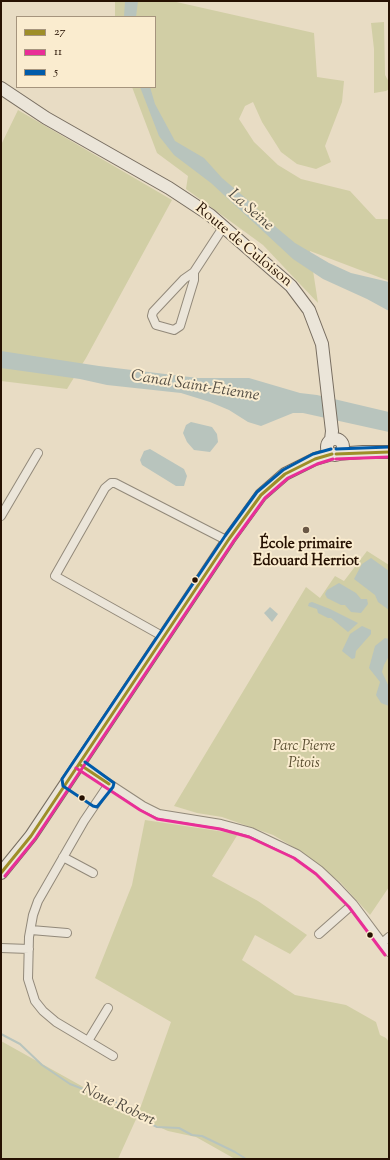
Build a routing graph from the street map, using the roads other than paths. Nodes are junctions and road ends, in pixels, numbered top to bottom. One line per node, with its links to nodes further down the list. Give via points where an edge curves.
1 (1, 88): 2 (street, Route de Culoison, via 46,118 169,188)
2 (224, 226): 3 (street); 4 (street, Route de Culoison, via 272,267 301,297 314,321 320,338)
3 (194, 272): 3 (street, via 153,312 156,325 174,330 180,326 194,280)
4 (333, 442): 5 (street, via 363,452); 8 (street, via 314,459 272,484 257,500)
5 (389, 452)
6 (38, 453): 7 (street)
7 (1, 516)
8 (228, 541): 9 (street); 9 (street, via 115,483 105,488 55,576)
9 (164, 637): 10 (street)
10 (79, 764): 11 (street); 13 (street, via 31,836)
11 (109, 784): 12 (street); 15 (street, via 159,814 221,824 250,832 297,854 319,870)
12 (63, 857): 14 (street); 16 (street, via 38,902)
13 (1, 873)
14 (93, 873)
15 (353, 904): 18 (street); 20 (street)
16 (31, 930): 17 (street); 22 (street)
17 (67, 933)
18 (318, 934)
19 (389, 937): 20 (street)
20 (382, 943): 23 (street)
21 (1, 948): 22 (street)
22 (29, 949): 25 (street, via 28,979 35,1001 56,1022)
23 (389, 952)
24 (108, 1008): 25 (street)
25 (88, 1041): 26 (street)
26 (113, 1056)

